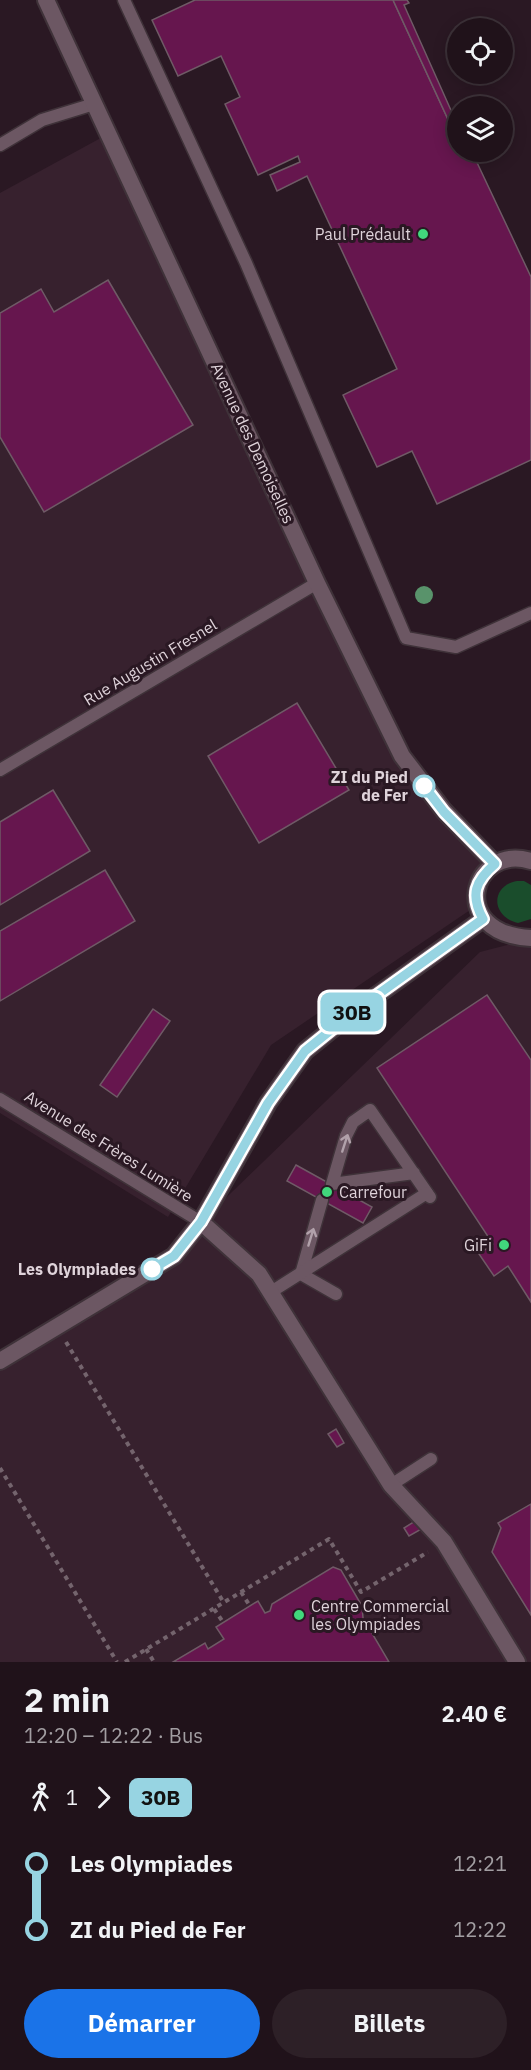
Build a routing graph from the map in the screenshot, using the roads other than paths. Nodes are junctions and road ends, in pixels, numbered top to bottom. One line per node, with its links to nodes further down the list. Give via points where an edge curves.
1 (46, 0): 3 (street, Avenue des Demoiselles)
2 (124, 0): 6 (lane, via 246,263 406,638 456,647)
3 (94, 104): 4 (lane, via 42,120); 5 (street, Avenue des Demoiselles)
4 (0, 145)
5 (317, 583): 7 (lane, Rue Augustin Fresnel); 9 (street, Avenue des Demoiselles, via 402,756 444,812)
6 (531, 613)
7 (0, 770)
8 (531, 861): 9 (street, via 509,859)
9 (495, 864): 10 (street, via 476,892 476,906)
10 (483, 919): 11 (street, via 505,934); 15 (street, via 305,1051 268,1103)
11 (531, 938)
12 (0, 1099): 15 (lane, Avenue des Frères Lumière)
13 (414, 1173): 13 (lane, one-way to 13, via 332,1184 353,1122 370,1110); 16 (lane, via 429,1195)
14 (322, 1200): 16 (lane, one-way to 14)
15 (201, 1222): 17 (street, via 260,1274); 19 (street, via 174,1256)
16 (301, 1274): 17 (lane); 18 (lane)
17 (271, 1292): 21 (street)
18 (336, 1294)
19 (0, 1361)
20 (431, 1459): 21 (lane)
21 (392, 1485): 22 (street, via 444,1542)
22 (517, 1662)

